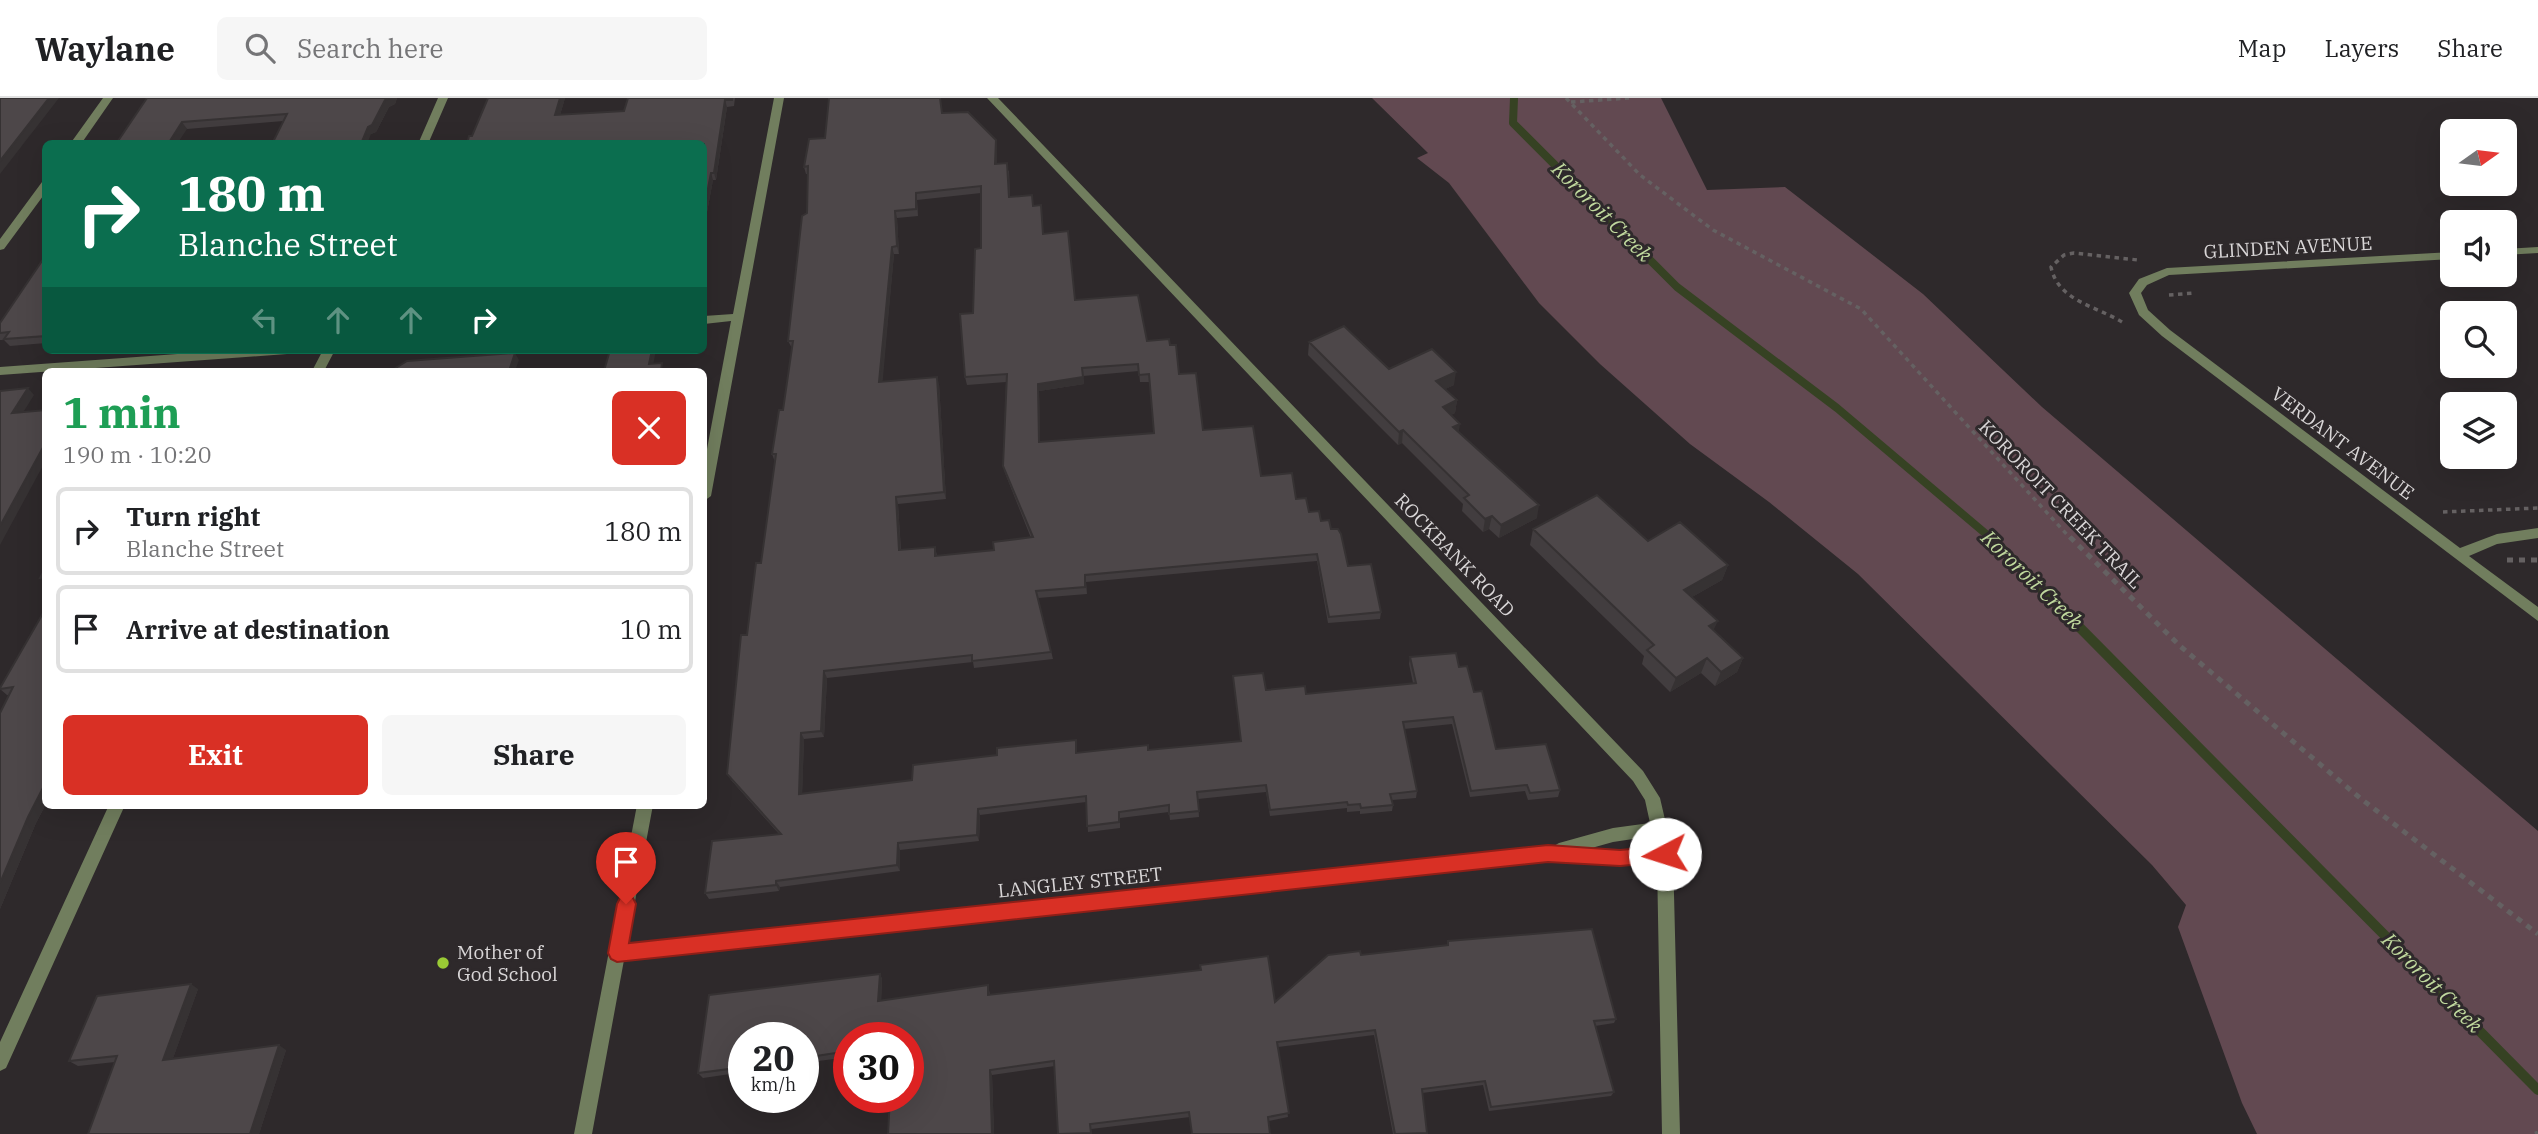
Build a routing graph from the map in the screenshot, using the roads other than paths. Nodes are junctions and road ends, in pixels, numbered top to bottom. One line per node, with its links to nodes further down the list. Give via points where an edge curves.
1 (108, 98): 5 (street)
2 (443, 98): 6 (street)
3 (779, 98): 13 (street)
4 (992, 98): 23 (street, ROCKBANK ROAD, via 1615,749 1652,798)
5 (78, 140)
6 (424, 140)
7 (42, 189): 8 (street)
8 (0, 247)
9 (2538, 250): 10 (street)
10 (2517, 251)
11 (2440, 256): 12 (street, GLINDEN AVENUE, via 2167,272 2143,282)
12 (2134, 293): 19 (street, VERDANT AVENUE, via 2143,312 2166,333)
13 (737, 317): 14 (street); 17 (street)
14 (707, 320)
15 (230, 354): 16 (street)
16 (0, 370)
17 (707, 480)
18 (2538, 533): 19 (street, via 2498,537)
19 (2459, 555): 20 (street, VERDANT AVENUE)
20 (2538, 615)
21 (115, 809): 27 (street)
22 (644, 809): 26 (street)
23 (1660, 828): 24 (street, LANGLEY STREET); 25 (street, ROCKBANK ROAD)
24 (1548, 853): 25 (street, LANGLEY STREET, via 1620,858); 26 (street, LANGLEY STREET)
25 (1665, 854): 29 (street, ROCKBANK ROAD)
26 (617, 953): 28 (street)
27 (0, 1062)
28 (583, 1134)
29 (1671, 1134)

